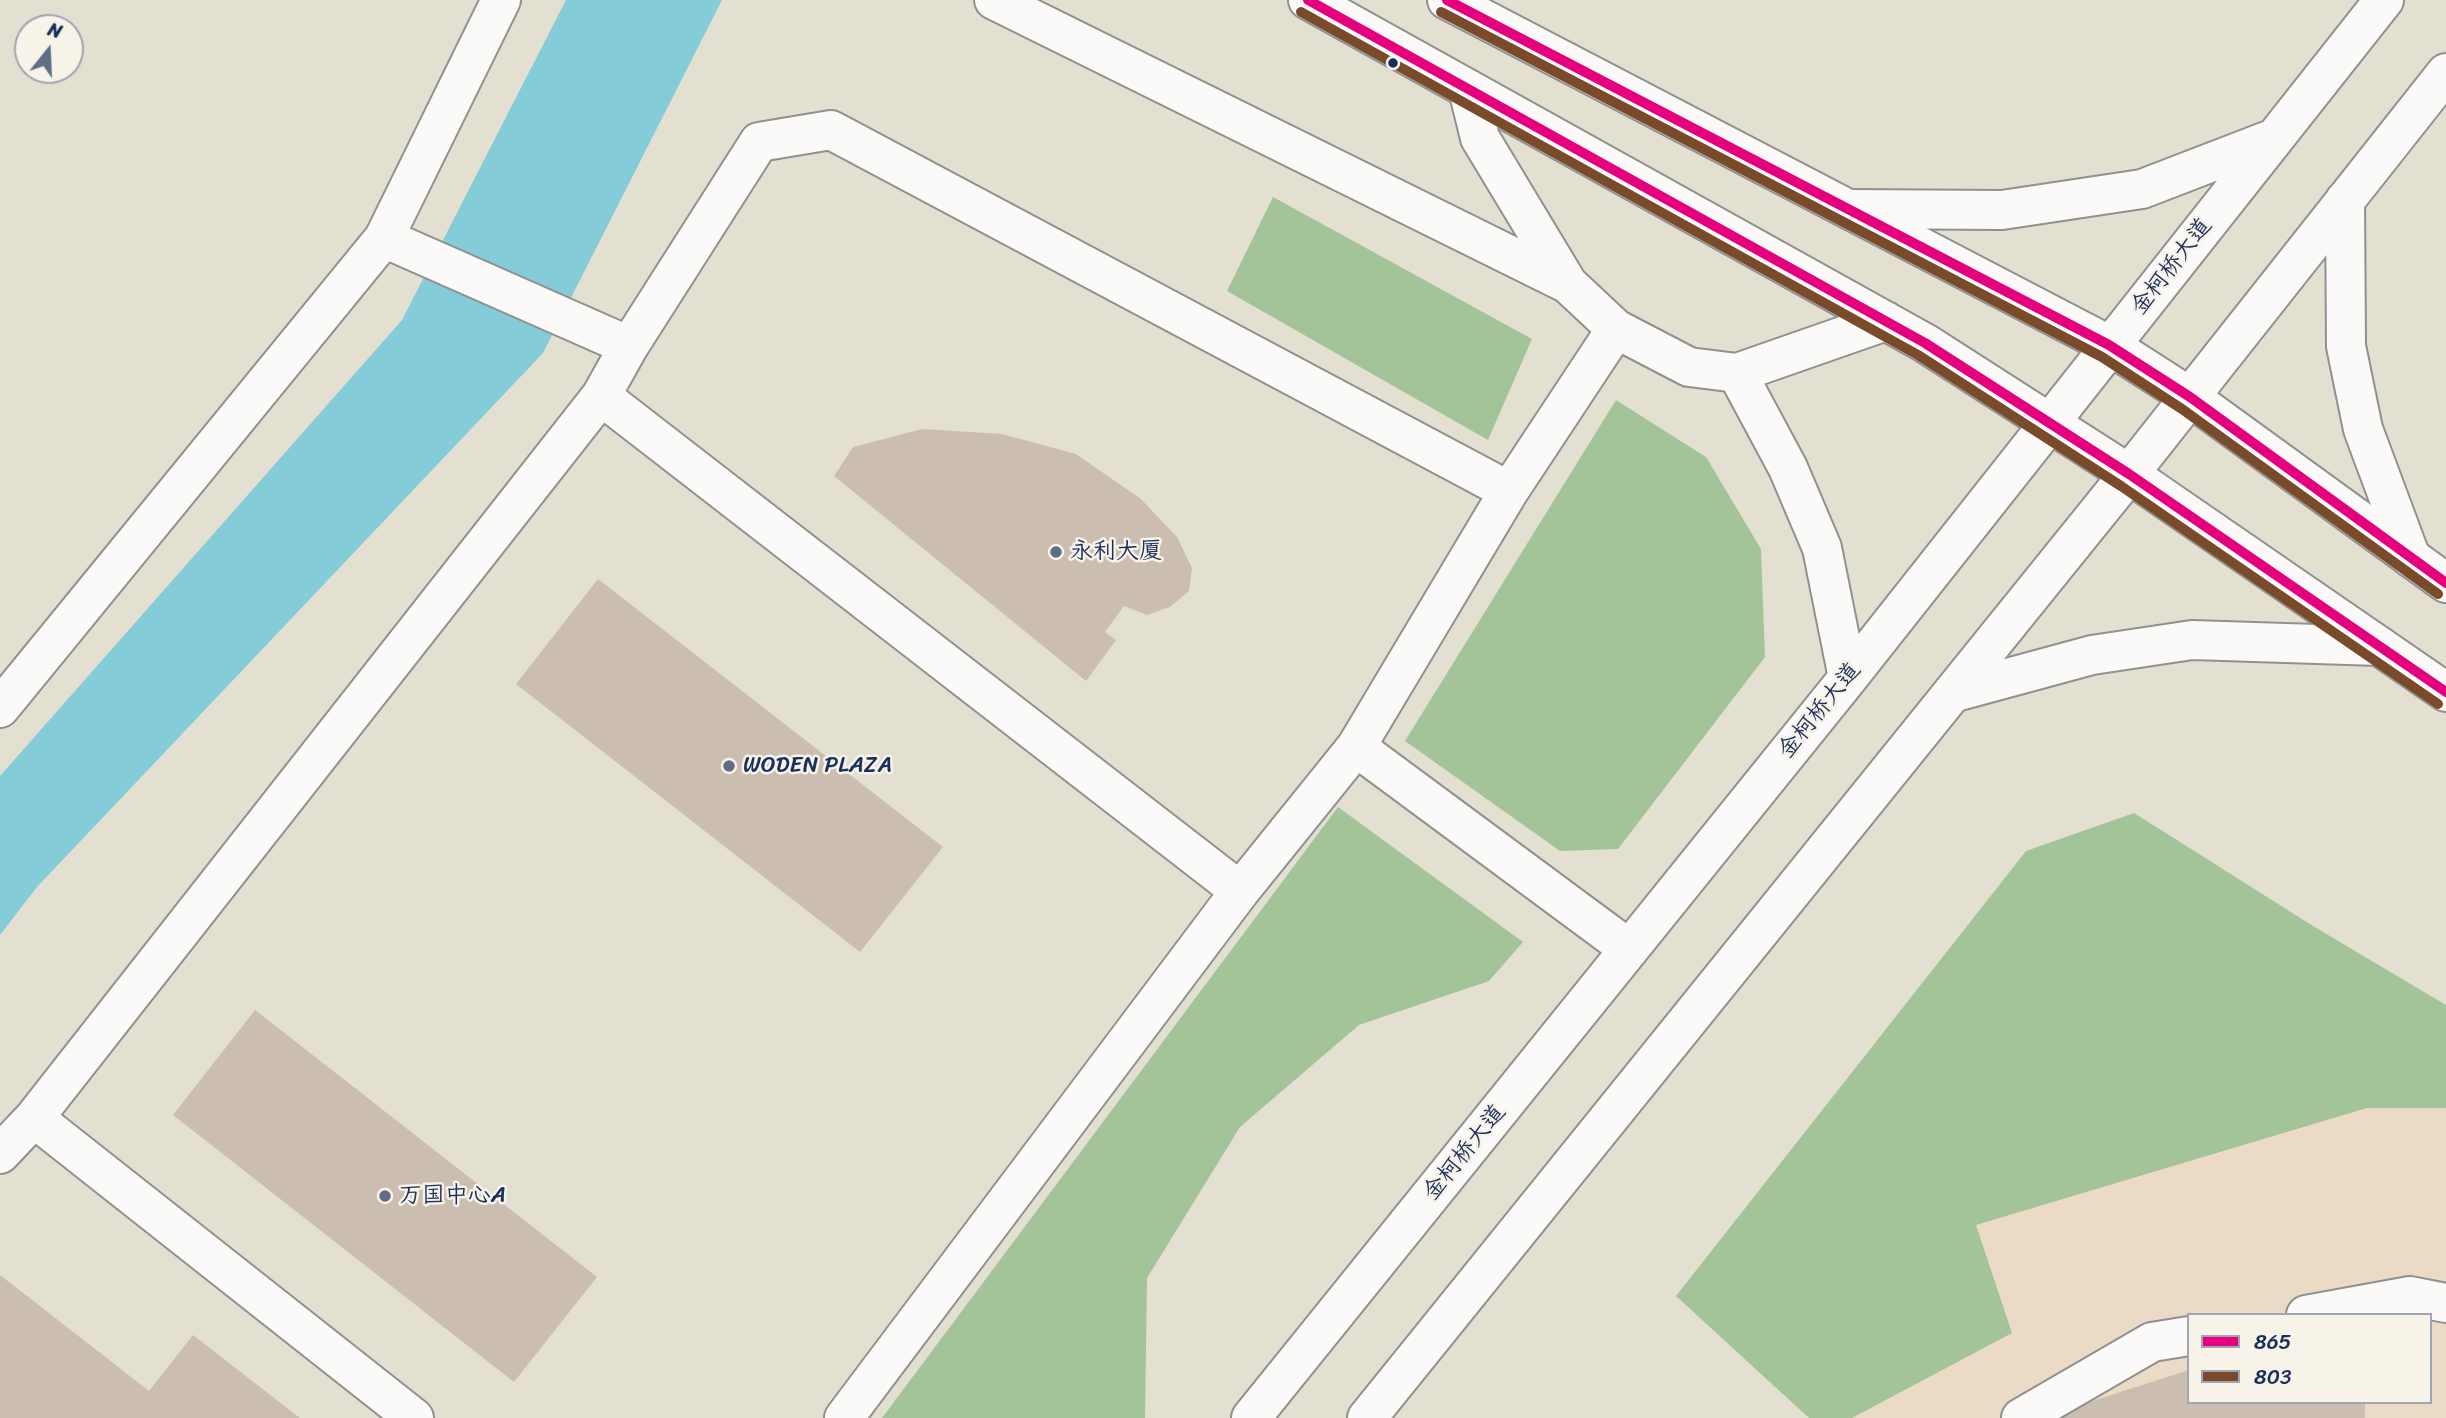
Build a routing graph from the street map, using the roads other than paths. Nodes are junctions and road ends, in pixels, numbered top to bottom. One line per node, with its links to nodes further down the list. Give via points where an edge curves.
1 (501, 0): 11 (main road)
2 (993, 0): 12 (main road)
3 (1308, 0): 7 (main road)
4 (1447, 0): 10 (main road)
5 (2384, 0): 8 (main road, 金柯桥大道)
6 (2446, 72): 9 (main road)
7 (1468, 89): 12 (main road, via 1480,138); 13 (main road)
8 (2274, 138): 10 (main road, via 2142,189 2002,210); 15 (main road, 金柯桥大道)
9 (2345, 200): 19 (main road); 23 (main road, via 2346,346 2363,429)
10 (1849, 209): 15 (main road)
11 (384, 237): 16 (main road); 29 (main road)
12 (1568, 284): 14 (main road)
13 (1886, 321): 17 (main road); 20 (main road)
14 (1616, 329): 17 (main road, via 1689,367); 22 (main road)
15 (2109, 345): 19 (main road); 20 (main road, 金柯桥大道)
16 (629, 346): 18 (main road); 22 (main road, via 759,142 831,130)
17 (1737, 373): 26 (main road, via 1788,468 1822,548)
18 (601, 396): 31 (main road); 33 (main road)
19 (2190, 397): 21 (main road); 23 (main road)
20 (2050, 424): 21 (main road); 26 (main road, 金柯桥大道)
21 (2129, 474): 25 (main road); 28 (main road)
22 (1509, 491): 30 (main road)
23 (2411, 558): 24 (main road)
24 (2446, 583)
25 (2379, 646): 27 (main road); 28 (main road, via 2192,640 2092,655)
26 (1848, 678): 32 (main road, 金柯桥大道)
27 (2446, 692)
28 (1952, 694): 41 (main road)
29 (0, 708)
30 (1356, 747): 31 (main road); 32 (main road)
31 (1240, 891): 39 (main road)
32 (1629, 949): 40 (main road, 金柯桥大道)
33 (34, 1118): 34 (main road); 38 (main road)
34 (0, 1154)
35 (2446, 1303): 36 (main road, via 2410,1296)
36 (2317, 1313)
37 (2187, 1336): 42 (main road, via 2152,1342)
38 (414, 1418)
39 (844, 1418)
40 (1251, 1418)
41 (1367, 1418)
42 (2021, 1418)

